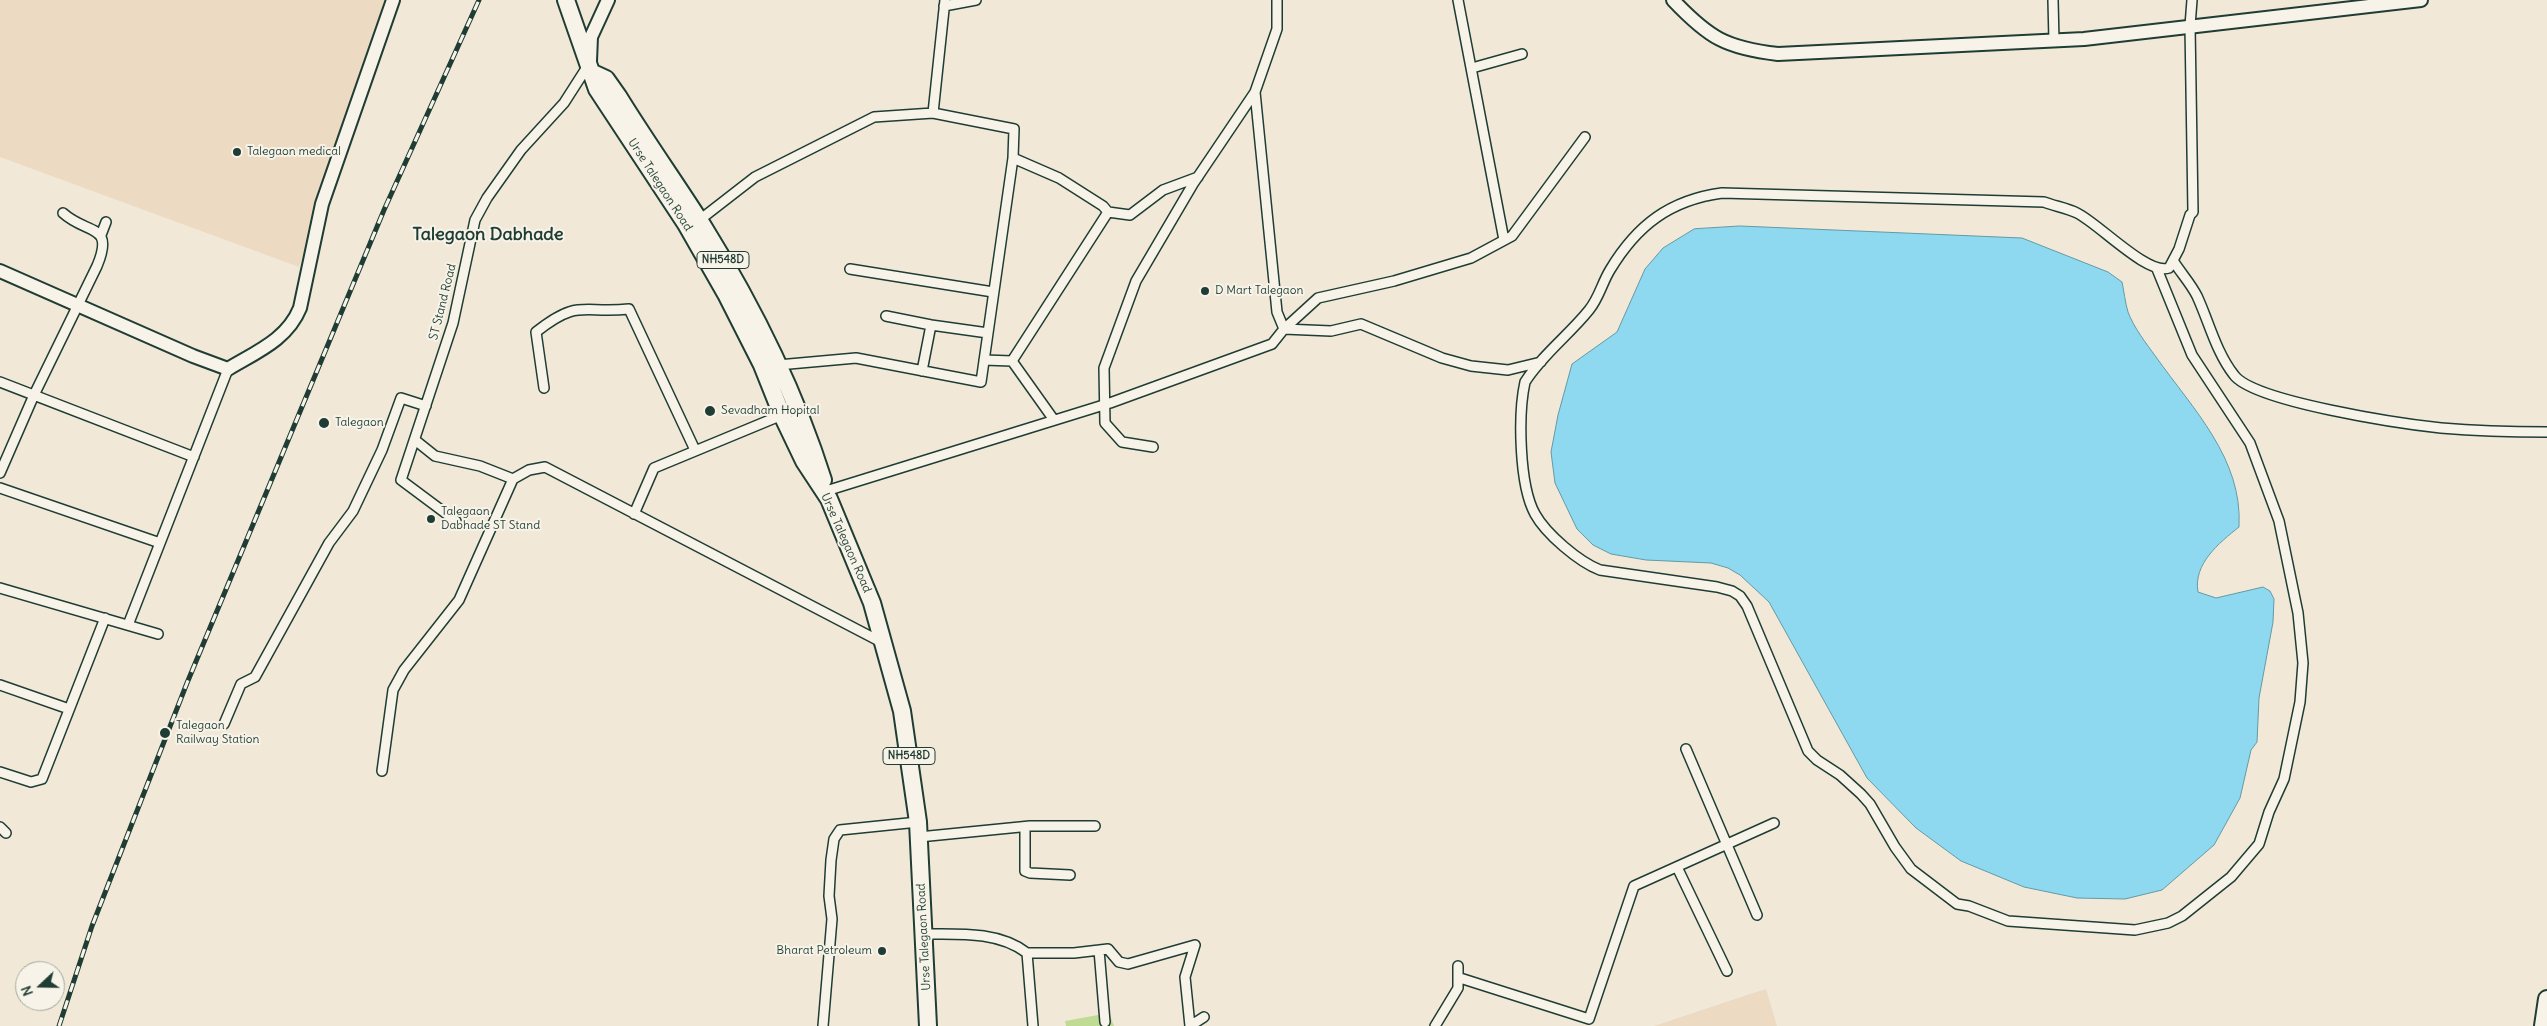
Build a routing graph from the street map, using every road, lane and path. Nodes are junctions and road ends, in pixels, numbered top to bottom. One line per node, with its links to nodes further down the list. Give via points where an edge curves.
1 (393, 0): 43 (street, via 322,204 300,308 293,324 278,338)
2 (566, 0): 17 (highway, Urse Talegaon Road / NH548D)
3 (608, 0): 17 (street, via 591,37)
4 (976, 0): 11 (street)
5 (1277, 0): 18 (street, via 1277,29)
6 (1458, 0): 16 (street)
7 (1673, 0): 14 (street, via 1716,39 1746,50 1778,54)
8 (2053, 0): 14 (street)
9 (2192, 0): 13 (street)
10 (2421, 0): 12 (street)
11 (944, 3): 19 (street)
12 (2376, 3): 13 (street)
13 (2190, 26): 14 (street); 29 (street, via 2193,212)
14 (2054, 41)
15 (1522, 54): 16 (street)
16 (1472, 68): 28 (street)
17 (596, 72): 26 (highway, Urse Talegaon Road / NH548D, via 597,89); 49 (street, ST Stand Road, via 521,150 486,198 473,230 452,323)
18 (1255, 92): 22 (street); 37 (street, via 1278,312)
19 (933, 113): 21 (street, via 1014,129); 26 (street, via 874,117 755,177)
20 (1585, 137): 28 (street, via 1527,218 1512,236)
21 (1013, 158): 23 (street, via 1059,178); 33 (street)
22 (1198, 177): 23 (street, via 1163,190 1130,215); 48 (street, via 1136,281 1104,368)
23 (1108, 212): 40 (street)
24 (62, 213): 27 (street)
25 (106, 222): 27 (street)
26 (694, 224): 42 (highway, NH548D, via 740,290); 50 (highway, Urse Talegaon Road / NH548D, via 762,364)
27 (101, 235): 34 (street, via 102,253)
28 (1504, 240): 37 (street, via 1471,258 1394,281 1318,298)
29 (2174, 262): 31 (street, via 2169,268); 52 (street, via 2196,294 2234,376 2253,390 2300,404 2439,428)
30 (850, 269): 33 (street)
31 (2157, 269): 41 (street, via 2141,261 2076,212 2044,202 1722,193 1700,196 1664,211 1640,230 1610,270 1588,311); 41 (street, via 2192,355 2250,443 2271,496 2298,613 2302,663 2300,702 2287,767 2259,844 2231,878 2182,916 2168,923 2135,930 2018,923 1957,904 1911,868 1861,794 1808,751 1756,623 1740,596 1717,587 1600,570 1569,550 1535,514 1525,478 1522,396 1525,382)
32 (0, 271): 34 (street)
33 (993, 292): 38 (street)
34 (78, 306): 43 (street); 47 (street)
35 (886, 316): 36 (street)
36 (931, 325): 38 (street); 44 (street)
37 (1284, 329): 41 (street, via 1331,331 1361,324 1442,358 1471,366 1508,370); 48 (street, via 1272,344)
38 (988, 333): 39 (street)
39 (984, 360): 40 (street); 44 (street, via 981,382)
40 (1012, 361): 51 (street)
41 (1541, 362)
42 (778, 365): 44 (street, via 856,358); 60 (highway, NH548D, via 815,455)
43 (228, 369): 56 (street)
44 (922, 372)
45 (0, 382): 47 (street)
46 (544, 388): 55 (street, via 536,332 555,317 575,308 629,309)
47 (34, 395): 56 (street); 57 (street)
48 (1105, 405): 51 (street); 54 (street, via 1105,423 1122,442)
49 (426, 406): 53 (street, ST Stand Road); 71 (street, via 401,398 382,450 353,511 329,543 255,677 241,684)
50 (782, 415): 55 (street); 60 (highway, Urse Talegaon Road / NH548D, via 804,461)
51 (1054, 420): 60 (street)
52 (2547, 432)
53 (414, 440): 58 (street, via 435,456 480,466); 62 (street, ST Stand Road, via 402,480)
54 (1153, 447)
55 (695, 450): 61 (street, via 654,468)
56 (194, 457): 63 (street)
57 (0, 473)
58 (513, 479): 61 (street, via 529,470 545,467); 73 (street, via 459,600 404,670 393,690)
59 (0, 488): 63 (street)
60 (827, 495): 68 (highway, Urse Talegaon Road / NH548D, via 872,603)
61 (634, 514): 68 (street)
62 (456, 521)
63 (160, 543): 66 (street)
64 (0, 588): 65 (street, via 36,601)
65 (105, 618): 66 (street); 70 (street)
66 (128, 625): 67 (street)
67 (158, 634)
68 (885, 644): 78 (highway, Urse Talegaon Road / NH548D, via 902,711)
69 (0, 685): 70 (street)
70 (70, 709): 74 (street, via 42,778 31,782)
71 (224, 724)
72 (1686, 749): 79 (street)
73 (382, 771)
74 (0, 772)
75 (1774, 823): 79 (street)
76 (1096, 826): 77 (street)
77 (1025, 828): 78 (street); 81 (street, via 1025,871)
78 (918, 830): 83 (highway, Urse Talegaon Road / NH548D); 93 (street, via 840,830 834,839 829,896 832,919)
79 (1726, 844): 80 (street); 82 (street)
80 (1677, 867): 87 (street); 92 (street, via 1634,886)
81 (1070, 875)
82 (1758, 916)
83 (924, 934): 85 (street, via 965,934 1000,939); 94 (highway, Urse Talegaon Road / NH548D)
84 (1099, 950): 85 (street); 91 (street); 96 (street, via 1108,950 1119,962 1128,964 1195,944 1185,977)
85 (1027, 953): 95 (street)
86 (1458, 966): 88 (street)
87 (1728, 971)
88 (1460, 978): 92 (street); 97 (street, via 1458,988)
89 (2547, 999): 98 (highway)
90 (1204, 1017): 96 (street)
91 (1105, 1022)
92 (1587, 1023)
93 (823, 1026)
94 (928, 1026)
95 (1033, 1026)
96 (1190, 1026)
97 (1435, 1026)
98 (2543, 1026)

